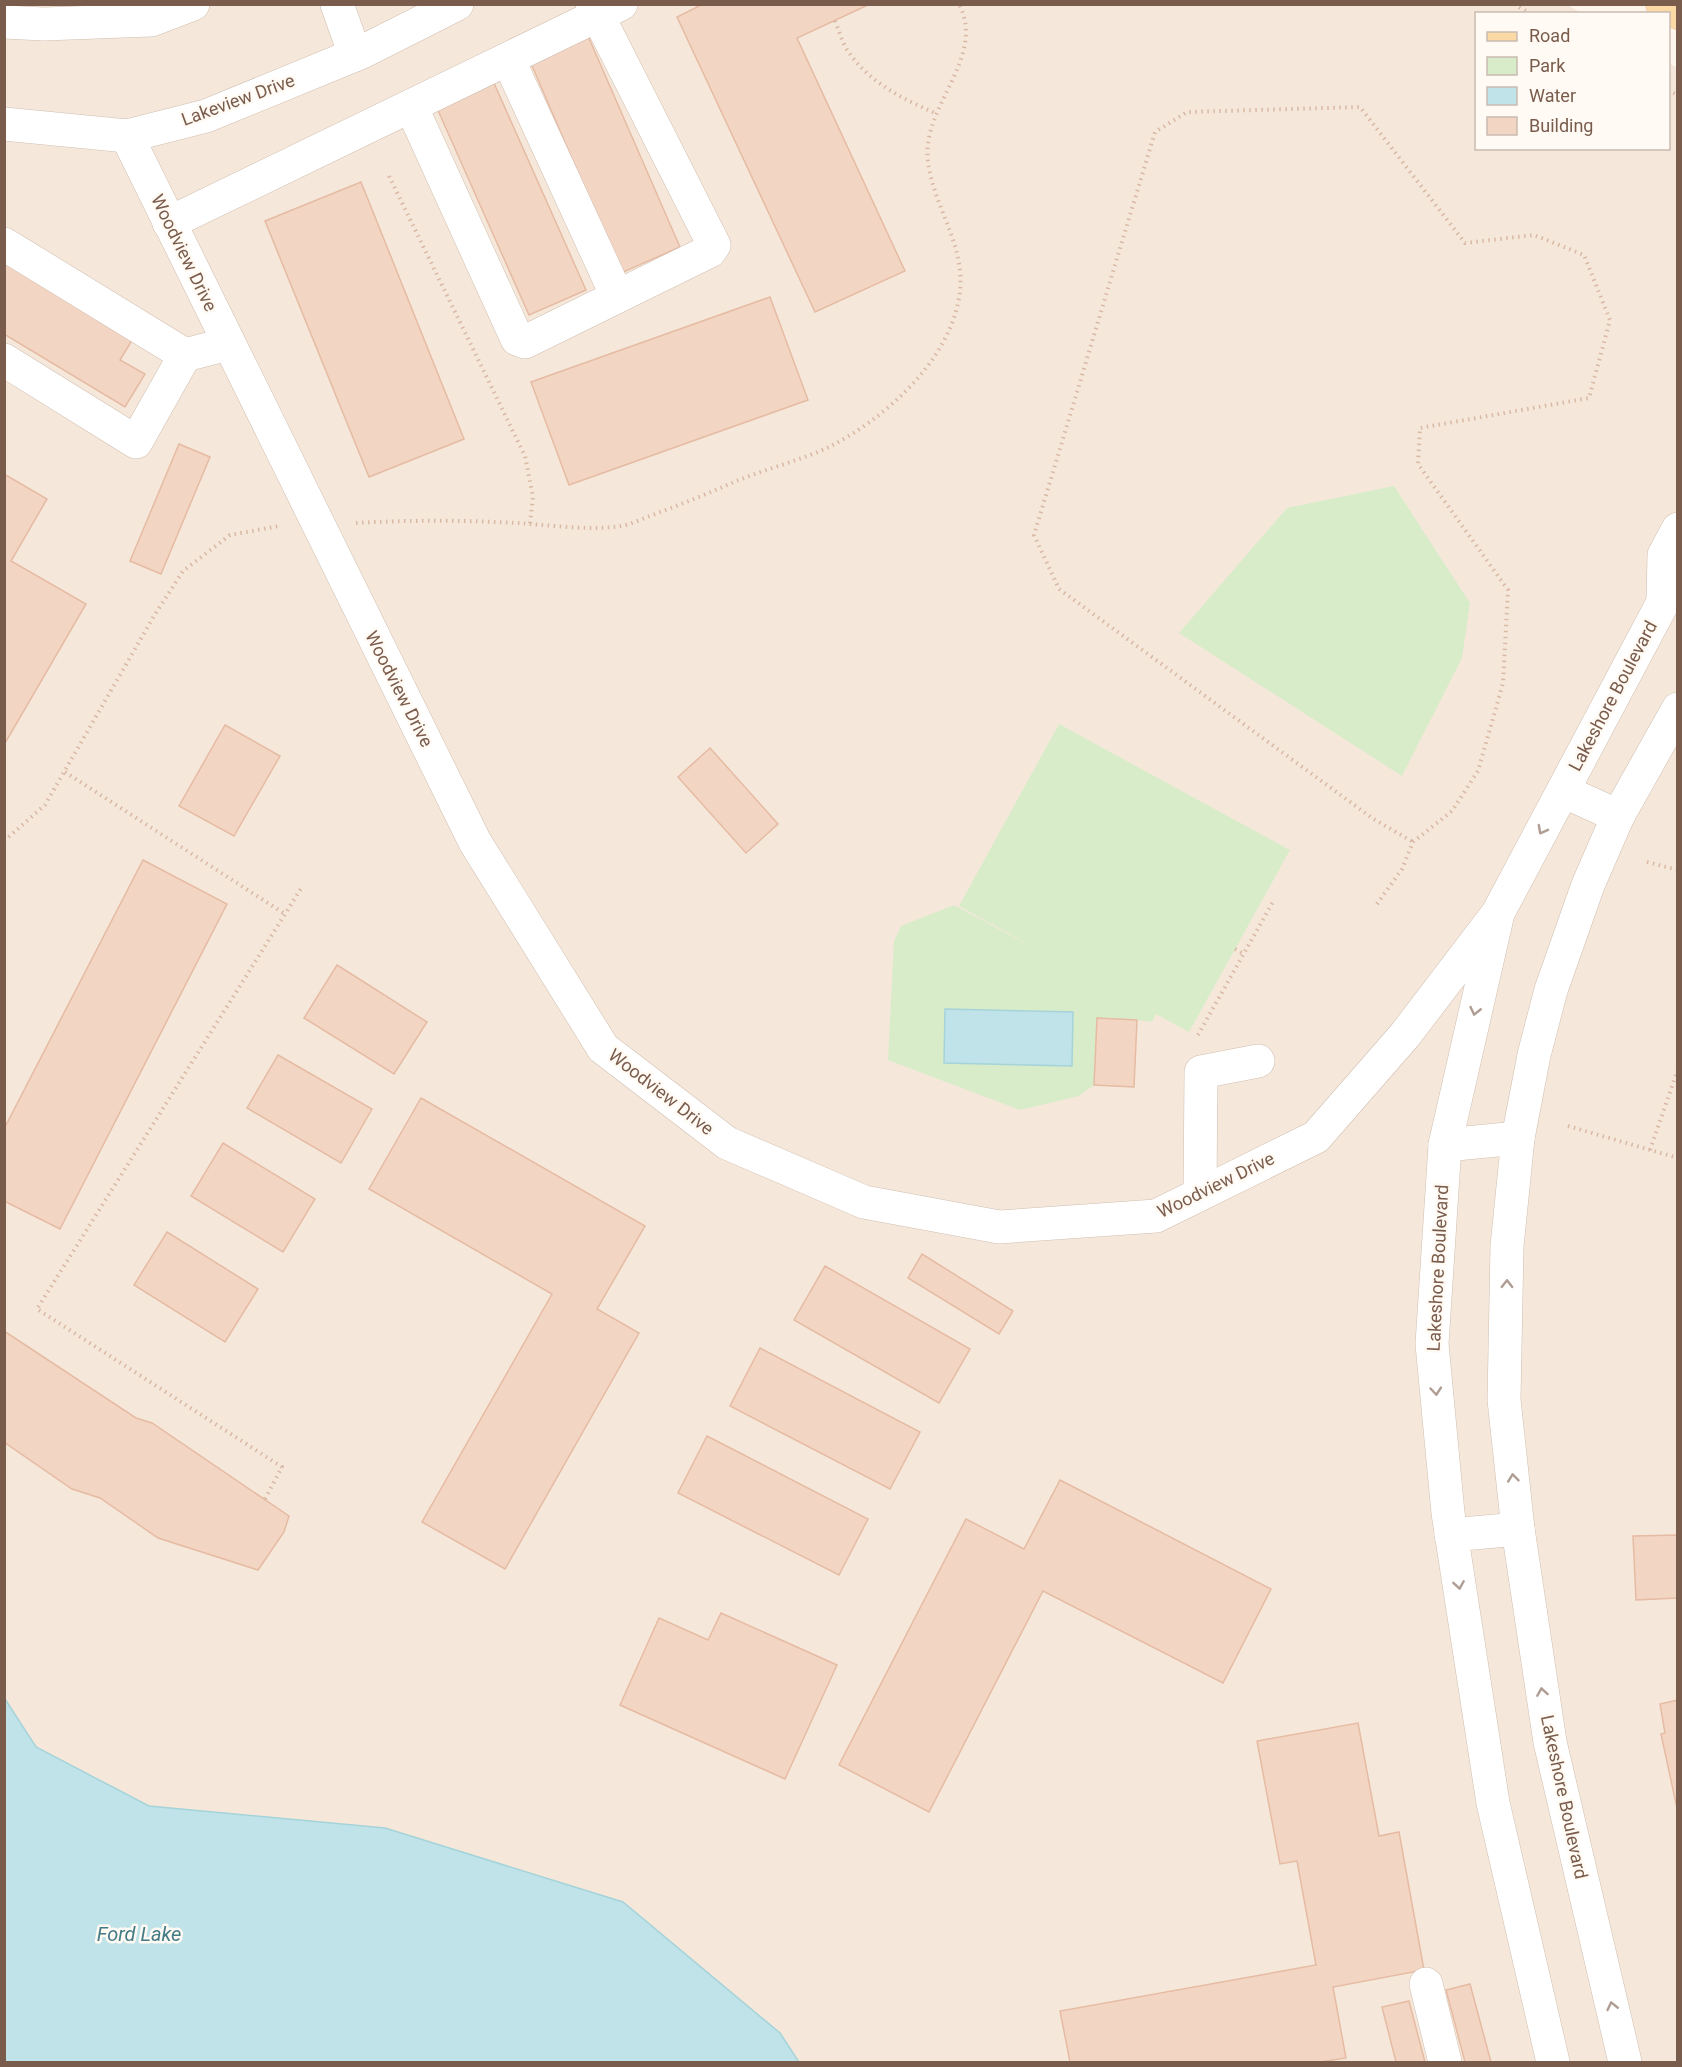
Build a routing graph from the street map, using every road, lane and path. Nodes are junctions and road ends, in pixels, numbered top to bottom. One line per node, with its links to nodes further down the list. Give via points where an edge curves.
1 (193, 4): 11 (street, via 151,20)
2 (337, 4): 12 (street)
3 (457, 4): 12 (street, Lakeview Drive)
4 (959, 4): 15 (path, via 967,40)
5 (1515, 4): 8 (path)
6 (1662, 4): 9 (main road)
7 (604, 8): 13 (street); 21 (street, via 714,245 710,251)
8 (1528, 12)
9 (1677, 13)
10 (836, 21): 15 (path, via 848,51 872,76 900,98)
11 (4, 22)
12 (355, 55): 17 (street, Lakeview Drive, via 206,116)
13 (508, 59): 14 (street); 21 (street)
14 (411, 106): 19 (street); 21 (street, via 517,339 525,342)
15 (935, 113): 26 (path, via 927,153 930,177 960,263 960,292 952,320 934,356 909,389 881,415 828,447 623,526 574,528)
16 (4, 124): 17 (street, Lakeview Drive)
17 (127, 136): 19 (street, Woodview Drive)
18 (389, 176): 26 (path, via 525,456 533,497)
19 (169, 223): 22 (street, Woodview Drive)
20 (4, 244): 23 (street)
21 (617, 296)
22 (228, 344): 23 (street); 54 (street, Woodview Drive, via 476,842 603,1047 727,1143 864,1202 999,1227 1156,1216)
23 (185, 355): 24 (street, via 136,442)
24 (4, 360)
25 (354, 523): 26 (path, via 410,520)
26 (530, 524)
27 (279, 526): 31 (path, via 230,535 183,571 153,616)
28 (1677, 529): 29 (street, Lakeshore Boulevard, via 1664,555)
29 (1670, 588): 32 (street, Lakeshore Boulevard)
30 (1677, 709): 33 (street, Lakeshore Boulevard)
31 (65, 772): 34 (path, via 45,805); 42 (path)
32 (1563, 791): 33 (street, Lakeshore Boulevard); 41 (street, Lakeshore Boulevard, one-way to 41)
33 (1618, 816): 50 (street, Lakeshore Boulevard, via 1588,885 1551,990)
34 (4, 841)
35 (1413, 842): 35 (path, via 1452,811 1478,771 1503,683 1508,590 1418,464 1420,428 1589,398 1610,320 1584,255 1534,235 1466,243 1360,107 1187,112 1155,132 1034,535 1059,589 1372,818); 40 (path, via 1402,869)
36 (1647, 862): 37 (path)
37 (1677, 870)
38 (302, 887): 42 (path)
39 (1274, 900): 44 (path)
40 (1377, 904)
41 (1498, 913): 49 (street, Lakeshore Boulevard, one-way to 49); 54 (street, Woodview Drive, via 1405,1035 1316,1137)
42 (285, 914): 55 (path, via 37,1309 282,1467)
43 (1235, 949): 44 (path)
44 (1244, 954): 45 (path)
45 (1197, 1036)
46 (1258, 1061): 54 (street, via 1202,1072)
47 (1677, 1069): 51 (path)
48 (1568, 1126): 51 (path)
49 (1445, 1145): 50 (street); 57 (street, Lakeshore Boulevard, one-way to 57, via 1432,1344)
50 (1517, 1147): 53 (street); 56 (street, Lakeshore Boulevard, one-way to 50, via 1504,1400 1508,1246)
51 (1650, 1150): 52 (path)
52 (1677, 1158)
53 (1542, 1175)
54 (1200, 1194)
55 (265, 1499)
56 (1518, 1529): 57 (street); 61 (street, Lakeshore Boulevard, one-way to 56, via 1550,1742)
57 (1451, 1535): 60 (street, Lakeshore Boulevard, one-way to 60, via 1493,1803)
58 (1426, 1984): 59 (street)
59 (1445, 2062)
60 (1552, 2062)
61 (1625, 2062)

